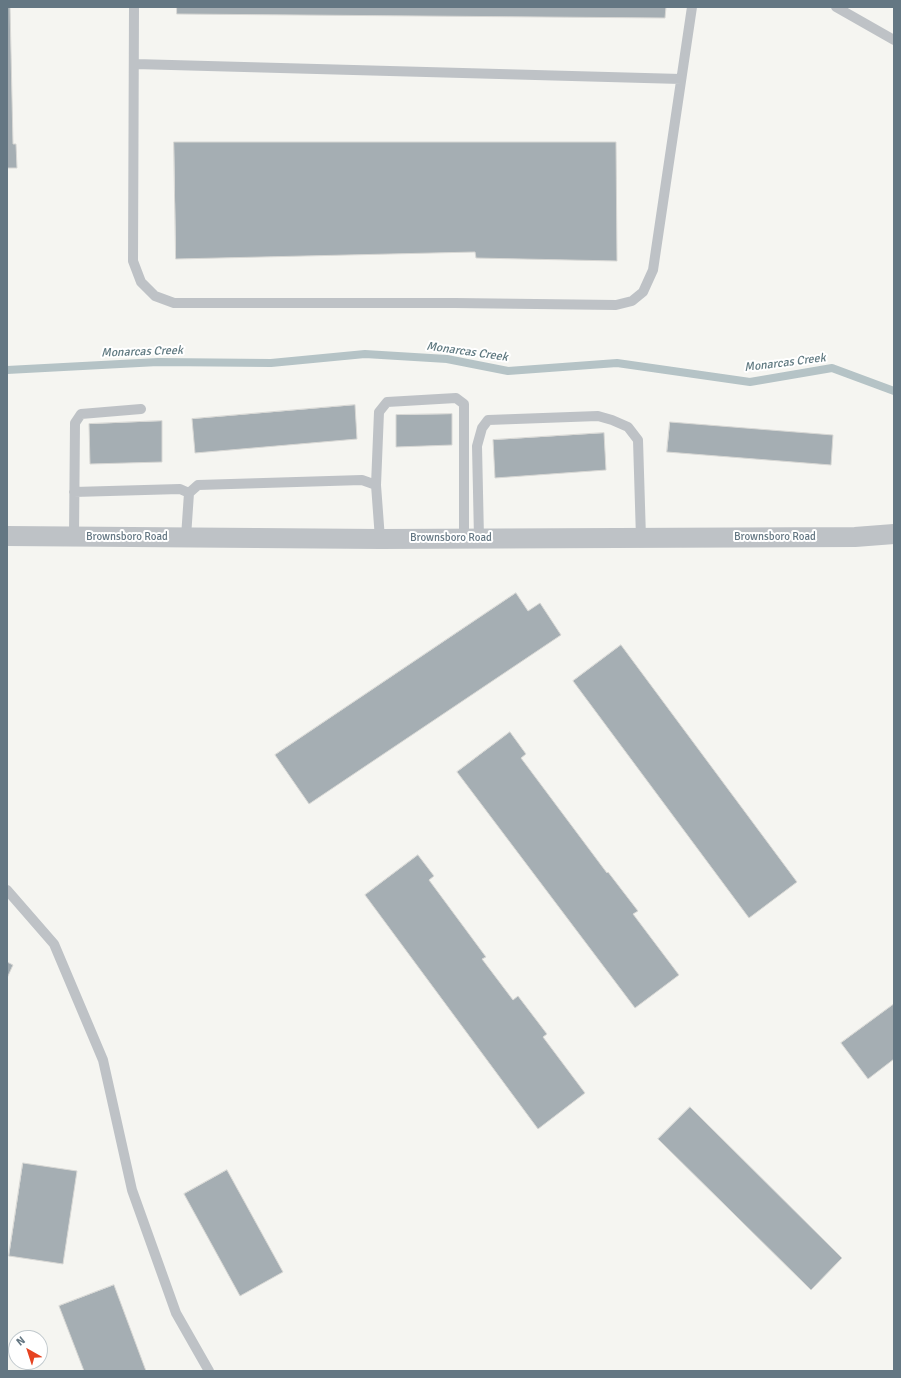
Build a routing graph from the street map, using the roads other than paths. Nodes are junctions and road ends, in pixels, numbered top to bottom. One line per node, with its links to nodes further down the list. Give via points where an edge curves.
1 (134, 7): 5 (lane)
2 (692, 7): 6 (lane)
3 (836, 7): 4 (lane)
4 (894, 40)
5 (134, 64): 6 (lane); 6 (lane, via 133,261 141,282 156,296 174,303 616,306 632,301 643,292 653,270)
6 (681, 79)
7 (141, 409): 9 (lane, via 81,414 75,423)
8 (376, 484): 10 (lane, via 362,480 198,485); 15 (lane, via 379,412 387,402 456,398 464,404); 17 (lane)
9 (74, 492): 10 (lane, via 180,489); 13 (lane)
10 (190, 493): 14 (lane)
11 (894, 534): 16 (street, Brownsboro Road, via 855,537)
12 (7, 536): 13 (street, Brownsboro Road)
13 (74, 536): 14 (street, Brownsboro Road)
14 (186, 537): 17 (street, Brownsboro Road)
15 (471, 538): 16 (street, Brownsboro Road); 16 (lane, via 477,446 482,428 488,420 598,416 628,427 638,440); 17 (street, Brownsboro Road)
16 (642, 538)
17 (380, 539)
18 (7, 890): 19 (lane, via 54,944 88,1024 103,1060 135,1197 176,1313)
19 (208, 1371)

